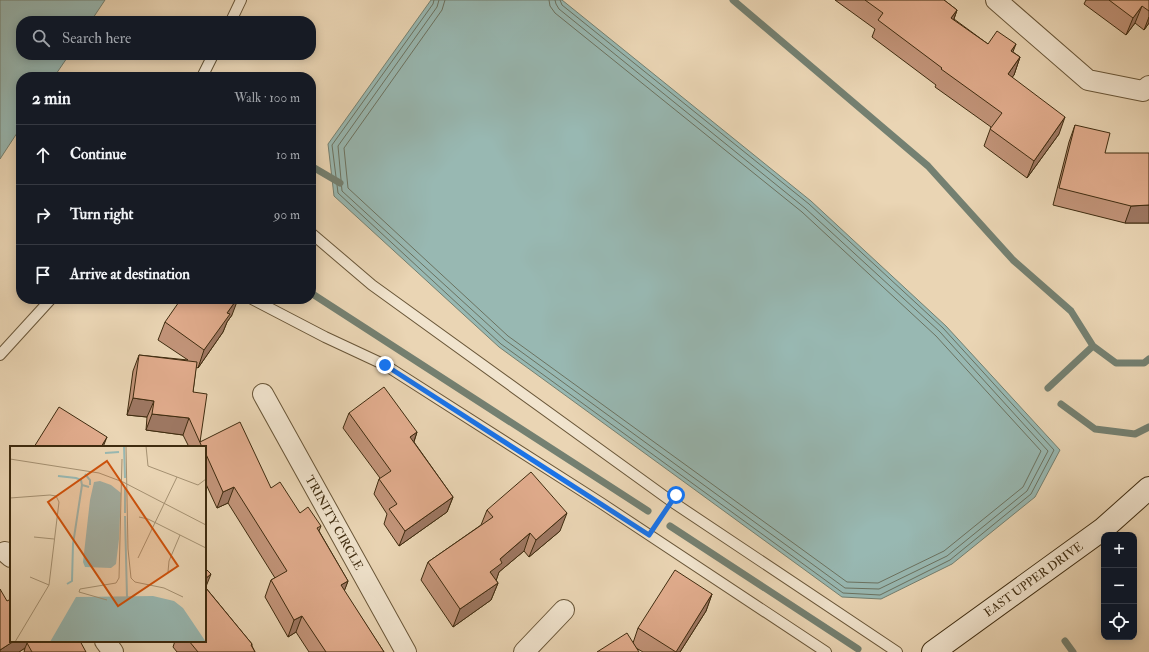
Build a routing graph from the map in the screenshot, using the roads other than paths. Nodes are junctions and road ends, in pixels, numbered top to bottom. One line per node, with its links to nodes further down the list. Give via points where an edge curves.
1 (241, 0): 3 (lane)
2 (996, 0): 6 (street, via 1088,80)
3 (233, 16)
4 (211, 60): 5 (lane)
5 (205, 72)
6 (1146, 89)
7 (316, 237): 19 (lane, via 372,285)
8 (46, 304): 10 (lane)
9 (262, 304): 18 (lane, via 385,365)
10 (0, 355)
11 (262, 394): 16 (street, TRINITY CIRCLE)
12 (1149, 488): 20 (main road, EAST UPPER DRIVE, via 1103,529)
13 (564, 610): 17 (street)
14 (106, 642): 15 (street)
15 (114, 652)
16 (406, 652)
17 (524, 652)
18 (826, 652)
19 (897, 652)
20 (933, 652)

